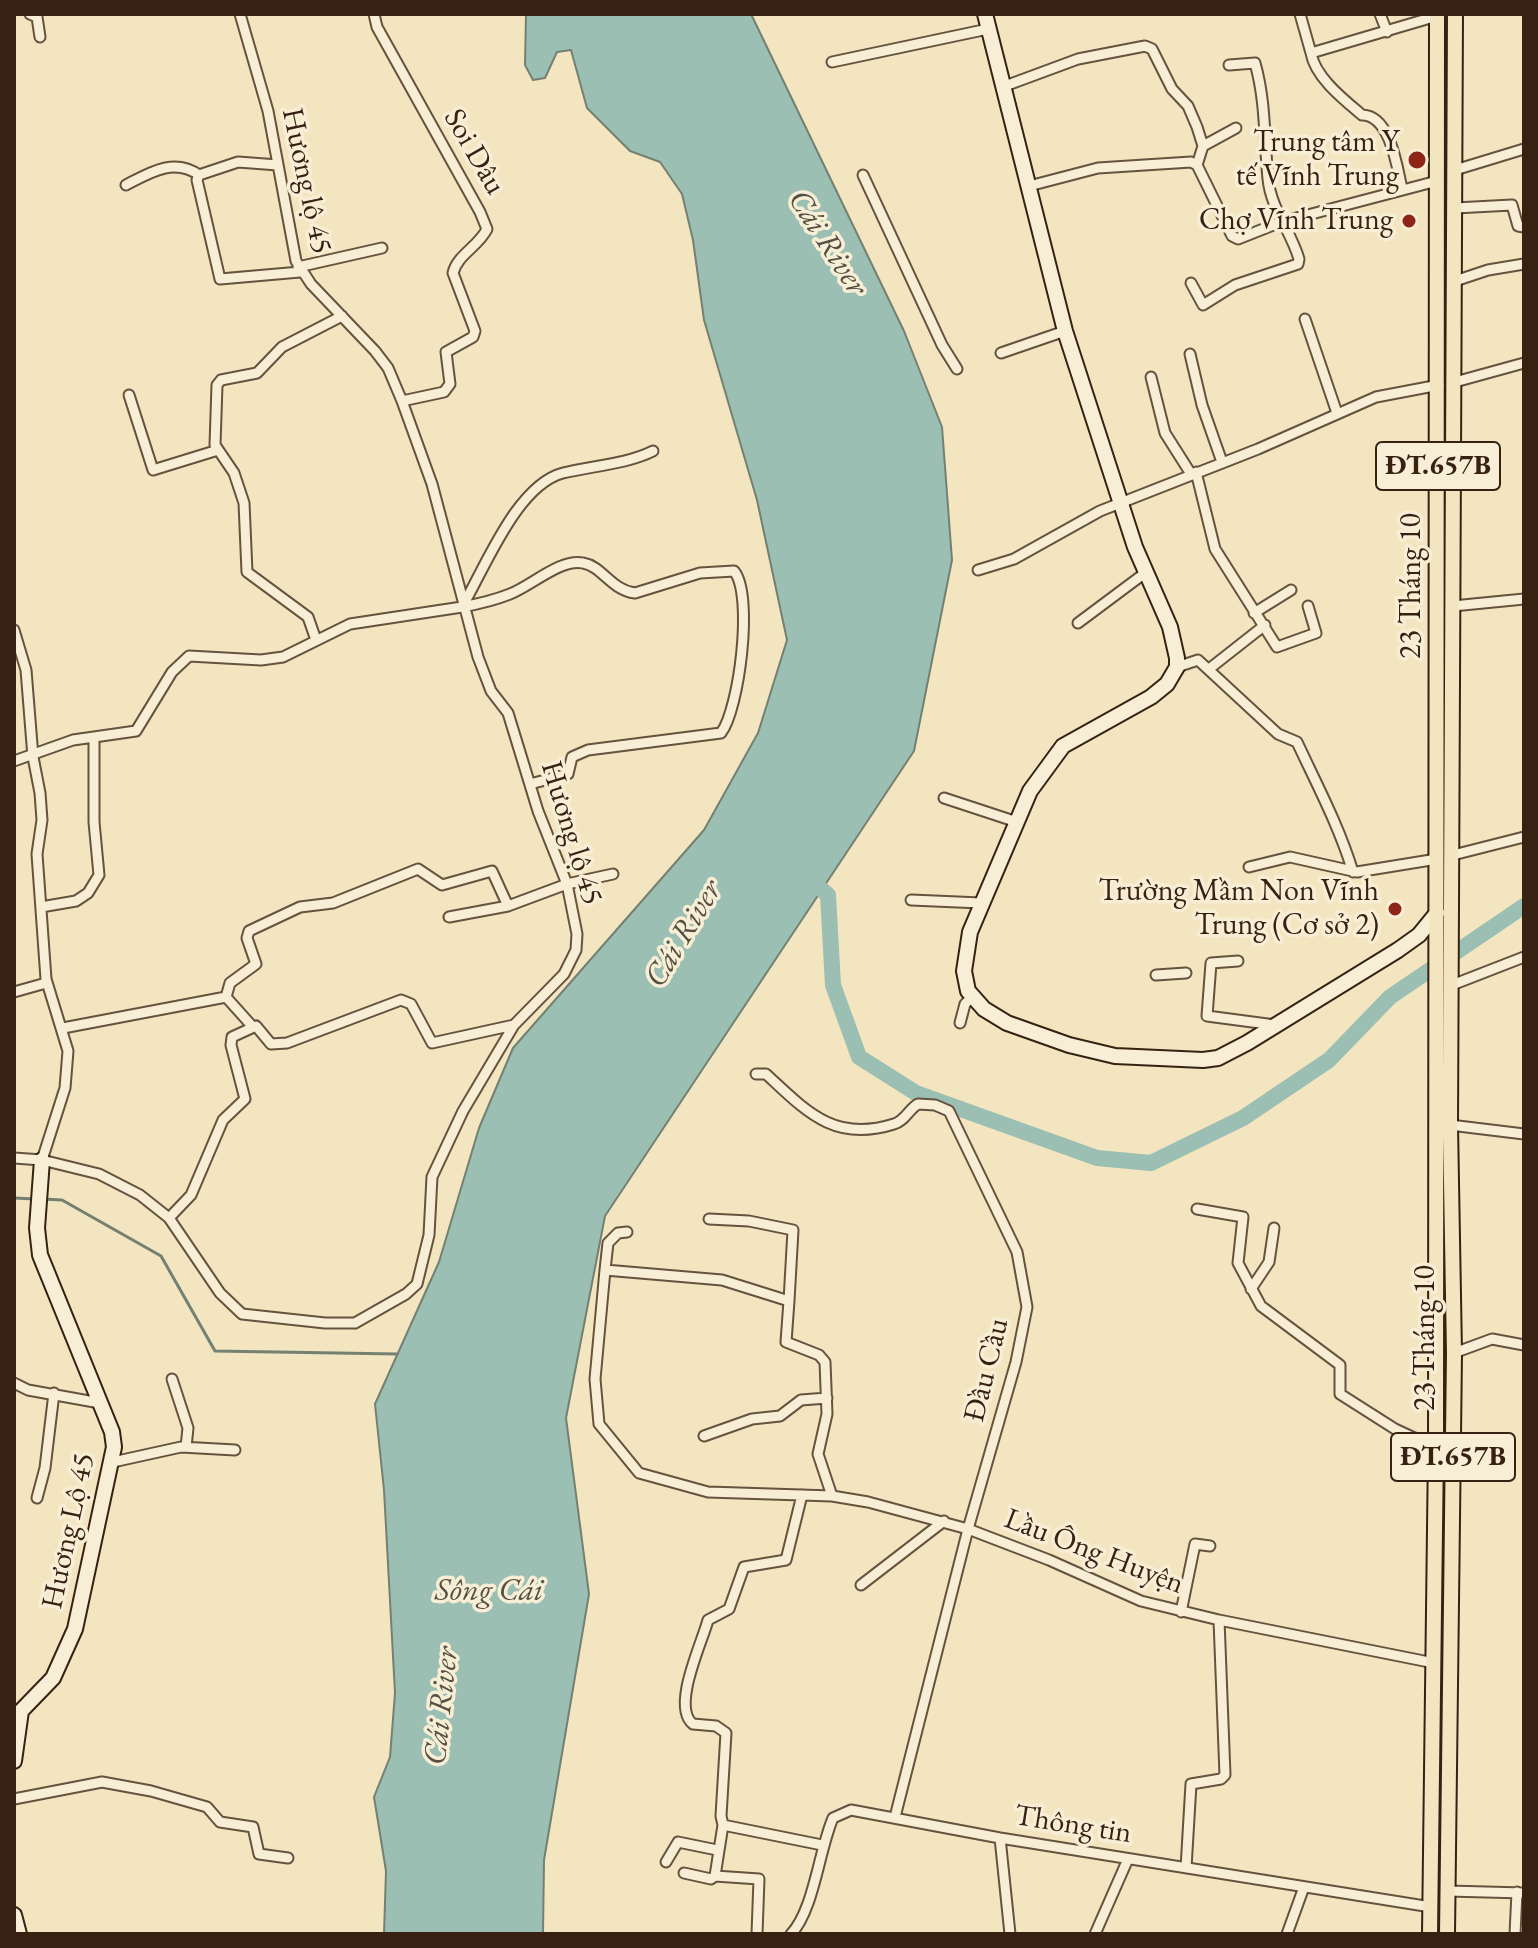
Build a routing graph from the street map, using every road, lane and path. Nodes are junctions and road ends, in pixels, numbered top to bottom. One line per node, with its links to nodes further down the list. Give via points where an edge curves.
1 (30, 14): 10 (street, via 37,17)
2 (240, 14): 20 (street, Hương lộ 45)
3 (374, 14): 48 (street, Soi Dâu, via 487,229 454,265 475,331 446,352 450,384 444,392)
4 (1300, 14): 13 (street)
5 (1380, 14): 9 (street)
6 (1455, 14): 12 (main road, 23 Tháng 10 / ĐT.657B)
7 (1437, 15): 9 (street); 11 (main road, 23 Tháng 10 / ĐT.657B)
8 (986, 21): 14 (street); 16 (street)
9 (1387, 32): 13 (street)
10 (40, 37)
11 (1437, 45): 12 (main road); 25 (main road, 23 Tháng 10 / ĐT.657B)
12 (1455, 46): 22 (main road, 23 Tháng 10 / ĐT.657B)
13 (1311, 53): 28 (street, via 1313,66 1329,84 1362,115 1379,121)
14 (832, 62)
15 (1229, 65): 30 (street, via 1255,63 1265,101 1268,179)
16 (1005, 86): 18 (street, via 1078,59 1145,46 1188,106); 27 (street)
17 (1236, 128): 18 (street)
18 (1203, 146): 21 (street)
19 (1524, 149): 22 (street)
20 (278, 165): 23 (street, via 238,162); 34 (street, Hương lộ 45)
21 (1197, 165): 27 (street, via 1169,161 1098,168); 30 (street, via 1232,236 1247,237)
22 (1455, 170): 29 (main road, 23 Tháng 10 / ĐT.657B)
23 (199, 175): 26 (street, via 163,167); 34 (street, via 220,279)
24 (863, 175): 43 (street)
25 (1437, 181): 28 (street); 46 (main road, 23 Tháng 10 / ĐT.657B)
26 (126, 185)
27 (1029, 186): 39 (street)
28 (1402, 189): 30 (street)
29 (1455, 208): 31 (street, via 1512,205 1518,226); 35 (main road, 23 Tháng 10 / ĐT.657B)
30 (1281, 222): 36 (street, via 1297,250 1298,264 1235,285 1203,305)
31 (1524, 227)
32 (382, 248): 34 (street)
33 (1524, 264): 35 (street)
34 (299, 269): 37 (street, Hương lộ 45)
35 (1455, 281): 45 (main road, 23 Tháng 10 / ĐT.657B)
36 (1191, 283)
37 (342, 316): 48 (street, Hương lộ 45, via 388,368); 50 (street, via 282,347 257,373 221,380 214,413)
38 (1305, 319): 49 (street)
39 (1065, 331): 40 (street); 54 (street)
40 (1001, 353)
41 (1190, 354): 52 (street)
42 (1524, 363): 45 (street)
43 (957, 369)
44 (1151, 377): 53 (street, via 1165,433)
45 (1455, 382): 46 (main road); 60 (main road, 23 Tháng 10 / ĐT.657B)
46 (1439, 385): 49 (street, via 1376,397); 76 (main road, 23 Tháng 10 / ĐT.657B)
47 (129, 395): 50 (street, via 153,470)
48 (402, 401): 61 (street, Hương lộ 45, via 432,484)
49 (1337, 413): 52 (street)
50 (218, 450): 66 (street, via 234,473 244,503 247,572 308,617)
51 (653, 451): 61 (street, via 540,483 523,498)
52 (1222, 462): 53 (street)
53 (1194, 473): 54 (street); 62 (street, via 1215,549)
54 (1120, 502): 55 (street, via 1014,559); 56 (street)
55 (978, 570)
56 (1145, 573): 63 (street); 67 (street, via 1170,627)
57 (1291, 590): 62 (street)
58 (1524, 599): 60 (street)
59 (1308, 606): 64 (street, via 1316,633 1277,647)
60 (1453, 606): 76 (main road, 23 Tháng 10 / ĐT.657B)
61 (462, 607): 66 (street, via 367,619); 72 (street, Hương lộ 45, via 491,691 508,713); 72 (street, via 511,594 579,562 623,591 635,593 716,569 734,571 739,577 741,652 731,715 721,733 588,750 572,757 568,774)
62 (1254, 613): 64 (street)
63 (1078, 623)
64 (1265, 625): 68 (street)
65 (14, 630): 70 (street, via 29,688)
66 (316, 640): 69 (street, via 283,657 261,660 189,656 172,672 136,731)
67 (1177, 667): 68 (street, via 1193,659); 74 (street, via 1151,697 1056,753)
68 (1209, 669): 78 (street, via 1278,734 1297,742 1333,814)
69 (94, 738): 70 (street, via 73,740); 84 (street, via 99,875 76,901)
70 (33, 757): 71 (street); 84 (street, via 42,820 37,854)
71 (14, 761)
72 (530, 784): 80 (street, Hương lộ 45)
73 (944, 798): 74 (street)
74 (1017, 822): 82 (street)
75 (1524, 837): 76 (street)
76 (1445, 857): 78 (street); 85 (main road, 23 Tháng 10 / ĐT.657B); 92 (main road, 23 Tháng 10 / ĐT.657B, via 1453,898)
77 (1249, 867): 78 (street, via 1290,857)
78 (1353, 872)
79 (613, 874): 80 (street)
80 (567, 884): 83 (street); 97 (street, Hương lộ 45, via 577,934 574,958)
81 (911, 900): 82 (street)
82 (981, 903): 95 (street, via 965,958 964,976)
83 (508, 906): 86 (street); 94 (street, via 494,872 442,885 421,869 333,903 300,907 249,931 256,964 230,983)
84 (41, 907): 91 (street)
85 (1437, 915): 98 (street, via 1411,942); 115 (main road, 23 Tháng 10 / ĐT.657B)
86 (449, 917)
87 (1524, 957): 92 (street)
88 (1238, 961): 98 (street, via 1211,963 1207,1016)
89 (1186, 973): 90 (street)
90 (1156, 975)
91 (46, 983): 93 (street); 100 (street)
92 (1452, 983): 102 (main road, 23 Tháng 10 / ĐT.657B)
93 (14, 992)
94 (226, 997): 99 (street); 100 (street)
95 (972, 997): 96 (street); 98 (street, via 1014,1026 1095,1051 1144,1058 1218,1058)
96 (960, 1023)
97 (514, 1025): 99 (street, via 432,1043 411,1004 401,1000 281,1045 271,1044 259,1027); 107 (street, Hương lộ 45, via 463,1111 432,1177 421,1276 406,1294 364,1319 325,1323 242,1314 220,1293)
98 (1275, 1025)
99 (252, 1026): 107 (street, via 230,1040 245,1099 223,1120 191,1195)
100 (63, 1028): 105 (street, via 67,1079)
101 (756, 1074): 131 (street, Đầu Cầu, via 766,1074 822,1123 845,1129 896,1124 918,1104 949,1111 1010,1238 1027,1300 1025,1324)
102 (1450, 1125): 103 (street); 116 (main road, 23 Tháng 10 / ĐT.657B)
103 (1524, 1134)
104 (14, 1158): 105 (street, Hương lộ 45)
105 (42, 1160): 107 (street, Hương lộ 45, via 115,1181); 121 (street, Hương Lộ 45, via 40,1255)
106 (1197, 1209): 112 (street, via 1243,1217 1238,1263)
107 (169, 1218)
108 (709, 1219): 113 (street, via 793,1230)
109 (1274, 1228): 112 (street, via 1269,1262)
110 (627, 1232): 111 (street, Lầu Ông Huyện, via 609,1241)
111 (605, 1270): 113 (street, via 722,1280); 127 (street, Lầu Ông Huyện, via 597,1407 602,1429 623,1457 639,1473 708,1492)
112 (1251, 1289): 124 (street, via 1267,1312 1340,1365 1340,1394)
113 (789, 1301): 120 (street, via 786,1342 822,1358)
114 (1524, 1345): 116 (street, via 1492,1339)
115 (1436, 1353): 116 (main road); 124 (main road, 23 Tháng 10 / ĐT.657B)
116 (1454, 1353): 151 (main road, 23 Tháng 10 / ĐT.657B)
117 (172, 1379): 123 (street, via 188,1428)
118 (14, 1383): 119 (street)
119 (54, 1393): 121 (street); 129 (street)
120 (827, 1398): 122 (street, via 801,1400 780,1416 752,1419); 128 (street, via 818,1454)
121 (100, 1403): 126 (street, Hương Lộ 45, via 112,1432)
122 (704, 1436)
123 (186, 1447): 125 (street); 126 (street)
124 (1436, 1448): 136 (main road, 23 Tháng 10 / ĐT.657B)
125 (235, 1450)
126 (113, 1462): 137 (street, Hương Lộ 45, via 75,1629 53,1678 21,1711)
127 (802, 1495): 128 (street, Lầu Ông Huyện); 140 (street, via 786,1560 742,1570 729,1609 708,1620 686,1683 688,1720 726,1733)
128 (832, 1496): 130 (street, Lầu Ông Huyện)
129 (37, 1498)
130 (944, 1521): 131 (street, Lầu Ông Huyện); 133 (street)
131 (968, 1529): 134 (street, Lầu Ông Huyện, via 1132,1598); 139 (street, Đầu Cầu)
132 (1210, 1546): 134 (street, via 1195,1544)
133 (861, 1585)
134 (1181, 1612): 135 (street, Lầu Ông Huyện)
135 (1219, 1620): 136 (street, Lầu Ông Huyện); 147 (street, via 1225,1775 1191,1784)
136 (1434, 1663): 153 (main road, 23 Tháng 10 / ĐT.657B)
137 (14, 1761)
138 (14, 1799): 144 (street, via 94,1782 151,1791 207,1807 220,1822 253,1827 259,1854)
139 (895, 1817): 141 (street, Thông tin); 142 (street, Thông tin, via 843,1810 833,1818)
140 (723, 1825): 142 (street); 143 (street)
141 (1000, 1838): 145 (street, Thông tin); 159 (street)
142 (822, 1845): 158 (street, Thông tin, via 802,1918)
143 (717, 1850): 146 (street, via 678,1842); 149 (street)
144 (288, 1858)
145 (1128, 1859): 147 (street, Thông tin); 160 (street)
146 (666, 1862)
147 (1186, 1868): 150 (street, Thông tin)
148 (684, 1873): 149 (street)
149 (715, 1876): 157 (street, via 760,1881)
150 (1304, 1887): 153 (street, Thông tin); 161 (street)
151 (1448, 1891): 152 (street); 154 (main road, 23 Tháng 10 / ĐT.657B)
152 (1520, 1893): 164 (street)
153 (1431, 1907): 154 (street); 162 (main road, 23 Tháng 10 / ĐT.657B)
154 (1447, 1908): 163 (main road, 23 Tháng 10 / ĐT.657B)
155 (14, 1915): 156 (street)
156 (19, 1934)
157 (757, 1934)
158 (791, 1934)
159 (1010, 1934)
160 (1095, 1934)
161 (1287, 1934)
162 (1430, 1934)
163 (1447, 1934)
164 (1515, 1934)

